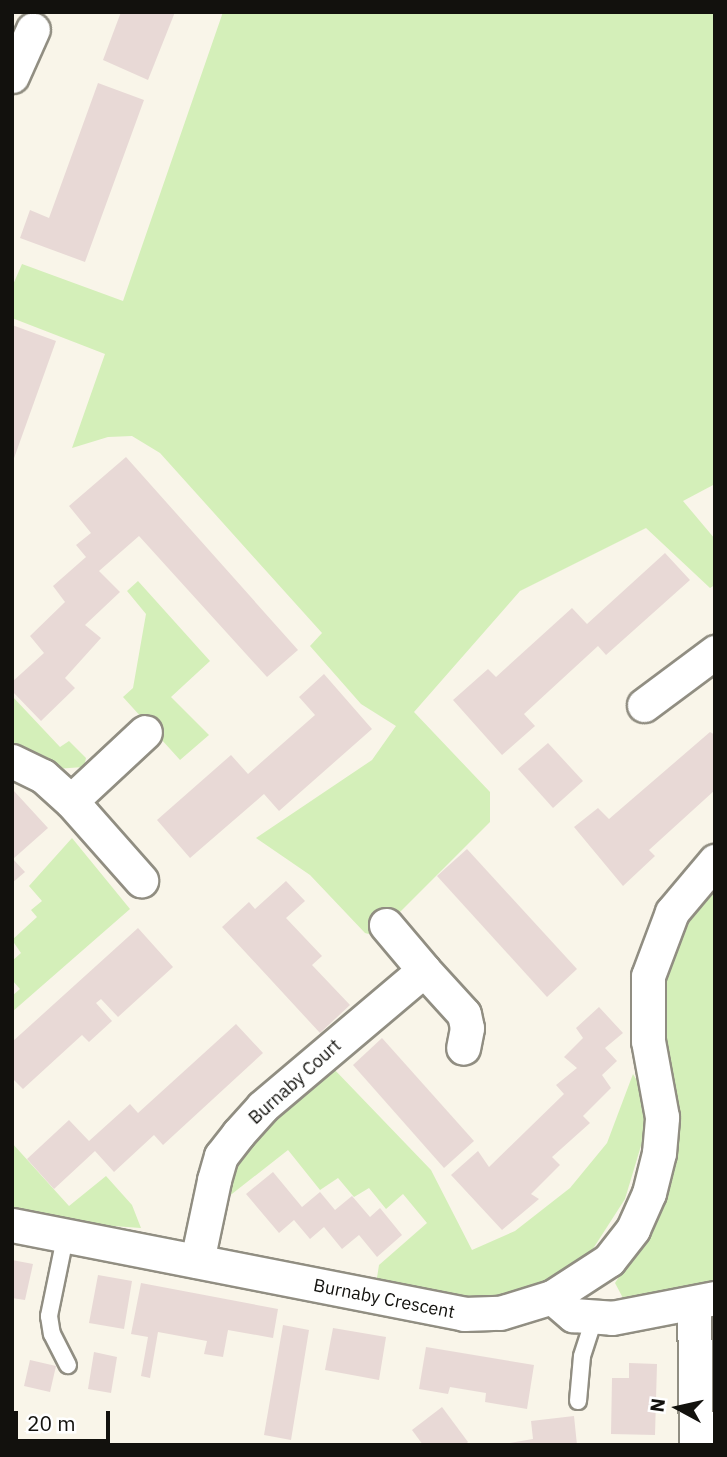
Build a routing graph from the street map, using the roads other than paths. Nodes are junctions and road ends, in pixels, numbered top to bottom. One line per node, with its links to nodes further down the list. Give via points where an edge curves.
1 (33, 29): 2 (street)
2 (12, 76)
3 (715, 652): 4 (street)
4 (645, 705)
5 (145, 732): 7 (street)
6 (12, 761): 7 (street, via 43,776)
7 (71, 801): 9 (street)
8 (715, 861): 16 (street, Burnaby Crescent, via 672,912 648,976 648,1041 662,1117 660,1153 649,1193 633,1229 609,1260)
9 (141, 880)
10 (386, 925): 11 (street)
11 (425, 970): 12 (street, via 464,1014); 15 (street, Burnaby Court, via 262,1107 221,1156)
12 (464, 1048)
13 (12, 1225): 14 (street, Burnaby Crescent)
14 (65, 1238): 15 (street, Burnaby Crescent); 19 (lane, via 49,1316 52,1334)
15 (198, 1261): 16 (street, Burnaby Crescent, via 464,1314 500,1313)
16 (552, 1297): 18 (street, via 573,1315)
17 (704, 1301): 18 (street); 21 (street)
18 (594, 1318): 20 (lane, via 582,1356)
19 (68, 1365)
20 (578, 1401)
21 (696, 1445)

